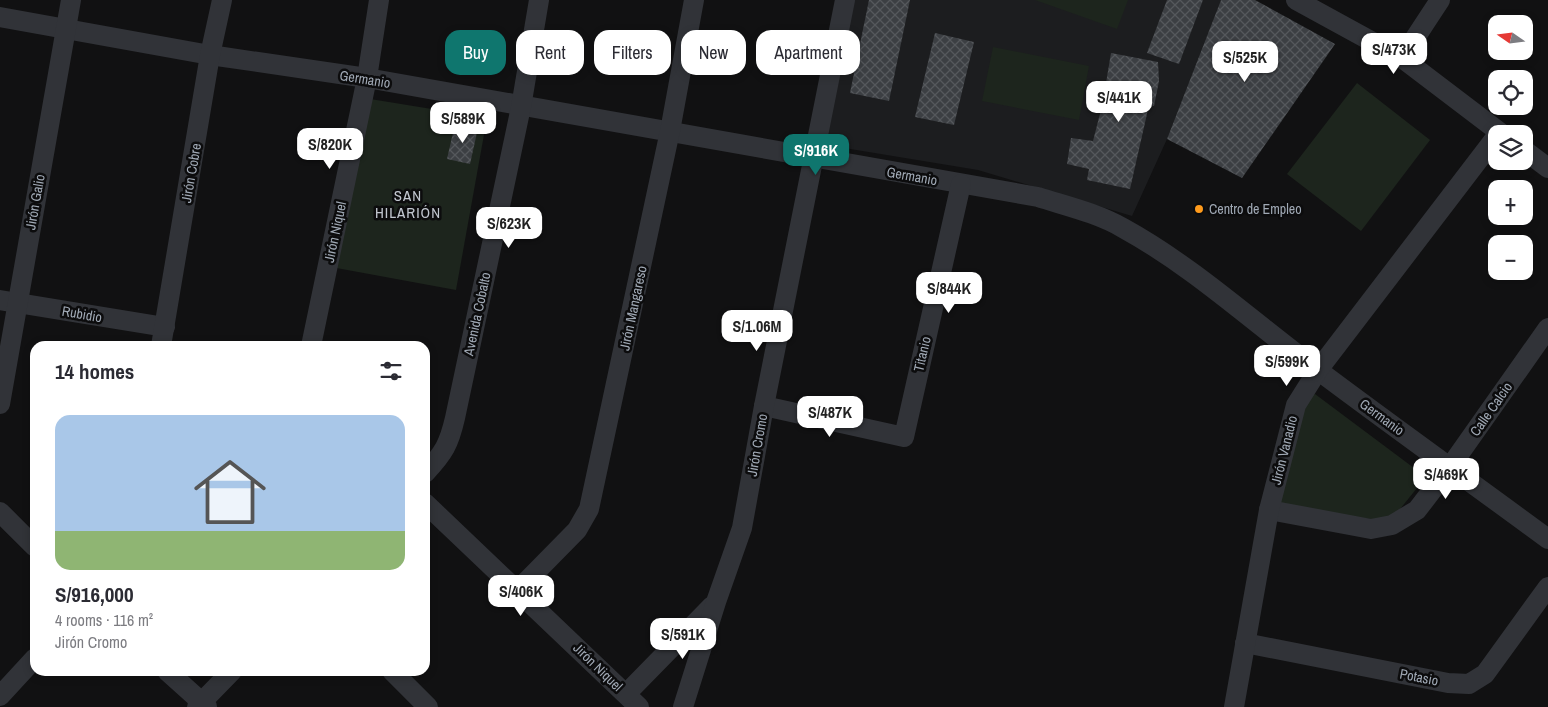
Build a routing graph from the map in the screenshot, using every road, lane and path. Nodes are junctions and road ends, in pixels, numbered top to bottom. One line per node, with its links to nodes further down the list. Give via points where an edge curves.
1 (71, 0): 10 (street, Jirón Galio)
2 (222, 0): 11 (street, Jirón Cobre)
3 (379, 0): 13 (street, Jirón Niquel)
4 (539, 0): 14 (street, Avenida Cobalto)
5 (694, 0): 16 (street, Jirón Mangareso)
6 (845, 0): 19 (street, Jirón Cromo)
7 (1296, 0): 12 (street)
8 (1440, 0): 12 (street)
9 (0, 18): 10 (street, Germanio)
10 (66, 30): 11 (street, Germanio); 22 (street, Jirón Galio)
11 (210, 55): 13 (street, Germanio); 24 (street, Jirón Cobre)
12 (1402, 58): 15 (street)
13 (367, 78): 14 (street, Germanio); 25 (street, Jirón Niquel)
14 (522, 106): 16 (street, Germanio); 30 (street, Avenida Cobalto, via 449,441)
15 (1488, 125)
16 (670, 131): 19 (street, Germanio); 37 (street, Jirón Mangareso, via 589,510 577,530)
17 (1488, 148): 26 (street, Jirón Vanadio)
18 (1533, 157): 20 (street)
19 (814, 158): 21 (street, Germanio); 28 (street, Jirón Cromo)
20 (1548, 168)
21 (961, 184): 26 (street, Germanio, via 1038,197 1122,227 1208,285); 28 (street, Titanio, via 904,437)
22 (8, 301): 24 (street, Rubidio); 27 (street, Jirón Galio)
23 (1548, 328): 29 (street, Calle Calcio)
24 (163, 337)
25 (312, 341)
26 (1318, 370): 29 (street, Germanio); 32 (street, Jirón Vanadio, via 1296,405)
27 (0, 404)
28 (764, 406): 38 (street, Jirón Cromo, via 742,528)
29 (1450, 467): 32 (street, Calle Calcio, via 1417,510 1392,525 1371,529); 34 (street, Germanio)
30 (430, 468)
31 (430, 508): 37 (street, Jirón Niquel)
32 (1269, 510): 39 (street, Jirón Vanadio)
33 (0, 512): 35 (street)
34 (1548, 539)
35 (30, 542)
36 (1548, 587): 39 (street, Potasio, via 1485,674 1468,684 1448,683)
37 (518, 590): 45 (street, Jirón Niquel)
38 (716, 602): 45 (street); 48 (street, Jirón Cromo)
39 (1245, 642): 49 (street, Jirón Vanadio)
40 (30, 663): 44 (street)
41 (172, 676): 46 (street)
42 (228, 676): 46 (street)
43 (397, 676): 47 (street)
44 (0, 696)
45 (633, 700)
46 (202, 705)
47 (428, 707)
48 (683, 707)
49 (1234, 707)

